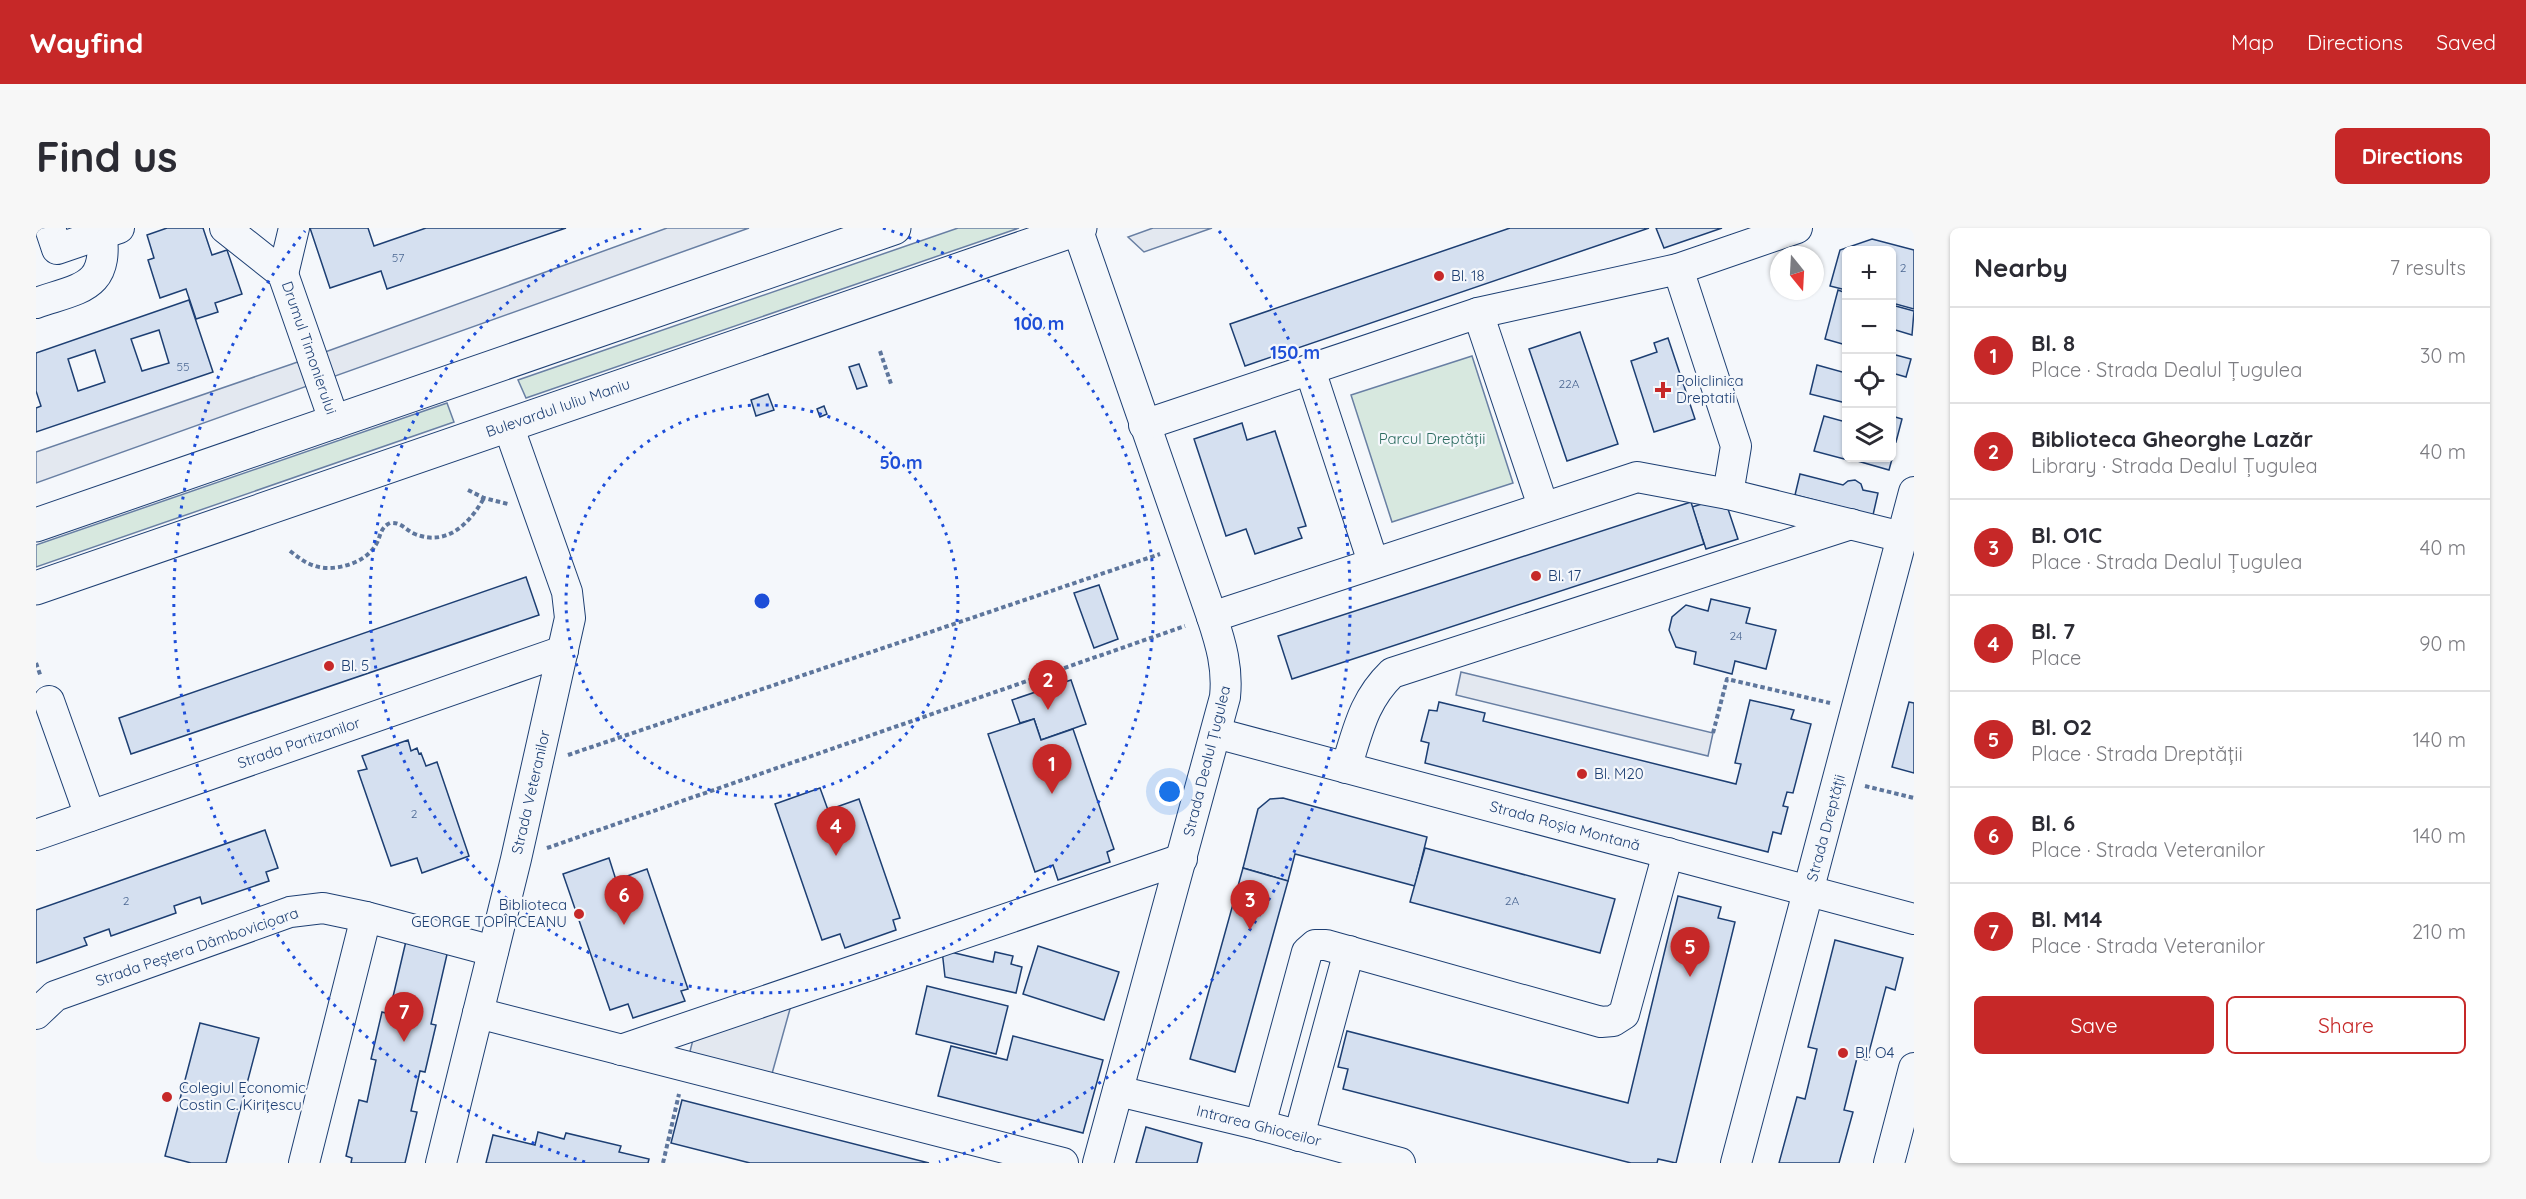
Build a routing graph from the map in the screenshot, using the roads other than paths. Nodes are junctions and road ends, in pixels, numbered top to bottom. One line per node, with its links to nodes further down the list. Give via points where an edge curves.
1 (50, 228): 7 (street, via 57,249)
2 (225, 228): 9 (street)
3 (294, 228): 9 (street)
4 (894, 228): 13 (main road)
5 (1078, 228): 14 (main road, Bulevardul Iuliu Maniu); 15 (street, Strada Dealul Țugulea)
6 (1797, 228): 8 (street)
7 (107, 230): 10 (street, via 104,258 88,285)
8 (1678, 269): 11 (street); 17 (street, via 1736,446)
9 (284, 274): 13 (street, Drumul Timonierului)
10 (36, 303)
11 (1478, 313): 12 (street); 18 (street)
12 (1310, 370): 15 (street); 22 (street)
13 (335, 423): 20 (main road)
14 (508, 425): 23 (main road, Bulevardul Iuliu Maniu); 25 (street, Strada Veteranilor, via 570,604)
15 (1144, 425): 24 (street, Strada Dealul Țugulea)
16 (1914, 492): 21 (street, Strada Dreptății)
17 (1728, 494): 18 (street, via 1637,477); 19 (street)
18 (1543, 507): 22 (street)
19 (1851, 524): 21 (street); 28 (street, via 1392,673 1366,706)
20 (36, 525)
21 (1902, 537): 33 (street, Strada Dreptății)
22 (1373, 562): 24 (street)
23 (36, 588)
24 (1212, 617): 27 (street, Strada Dealul Țugulea, via 1228,676)
25 (563, 651): 29 (street, Strada Partizanilor); 36 (street, Strada Veteranilor)
26 (49, 701): 29 (street)
27 (1216, 733): 28 (street, Strada Roșia Montană); 32 (street, Strada Dealul Țugulea)
28 (1346, 768): 31 (street, Strada Roșia Montană)
29 (90, 816): 30 (street, Strada Partizanilor)
30 (36, 835)
31 (1668, 853): 33 (street, Strada Roșia Montană); 37 (street, via 1624,1014 1613,1021 1601,1022)
32 (1182, 859): 40 (street); 42 (street, Strada Dealul Țugulea)
33 (1809, 891): 35 (street, Strada Roșia Montană); 50 (street, Strada Dreptății)
34 (366, 917): 36 (street, Strada Peștera Dâmbovicioara); 39 (street, Strada Peștera Dâmbovicioara, via 323,908 290,912 55,996); 45 (street)
35 (1914, 919)
36 (493, 951): 38 (street, Strada Veteranilor)
37 (1349, 951): 43 (street, via 1315,945 1307,952); 44 (street)
38 (478, 1013): 40 (street); 46 (street, Strada Veteranilor)
39 (36, 1014)
40 (621, 1050): 47 (street)
41 (1914, 1068): 51 (street)
42 (1118, 1090): 43 (street, Intrarea Ghioceilor); 48 (street, Strada Dealul Țugulea)
43 (1260, 1125): 44 (street, Intrarea Ghioceilor)
44 (1299, 1136): 49 (street, Intrarea Ghioceilor)
45 (304, 1163)
46 (441, 1163)
47 (1063, 1163)
48 (1098, 1163)
49 (1400, 1163)
50 (1736, 1163)
51 (1889, 1163)

